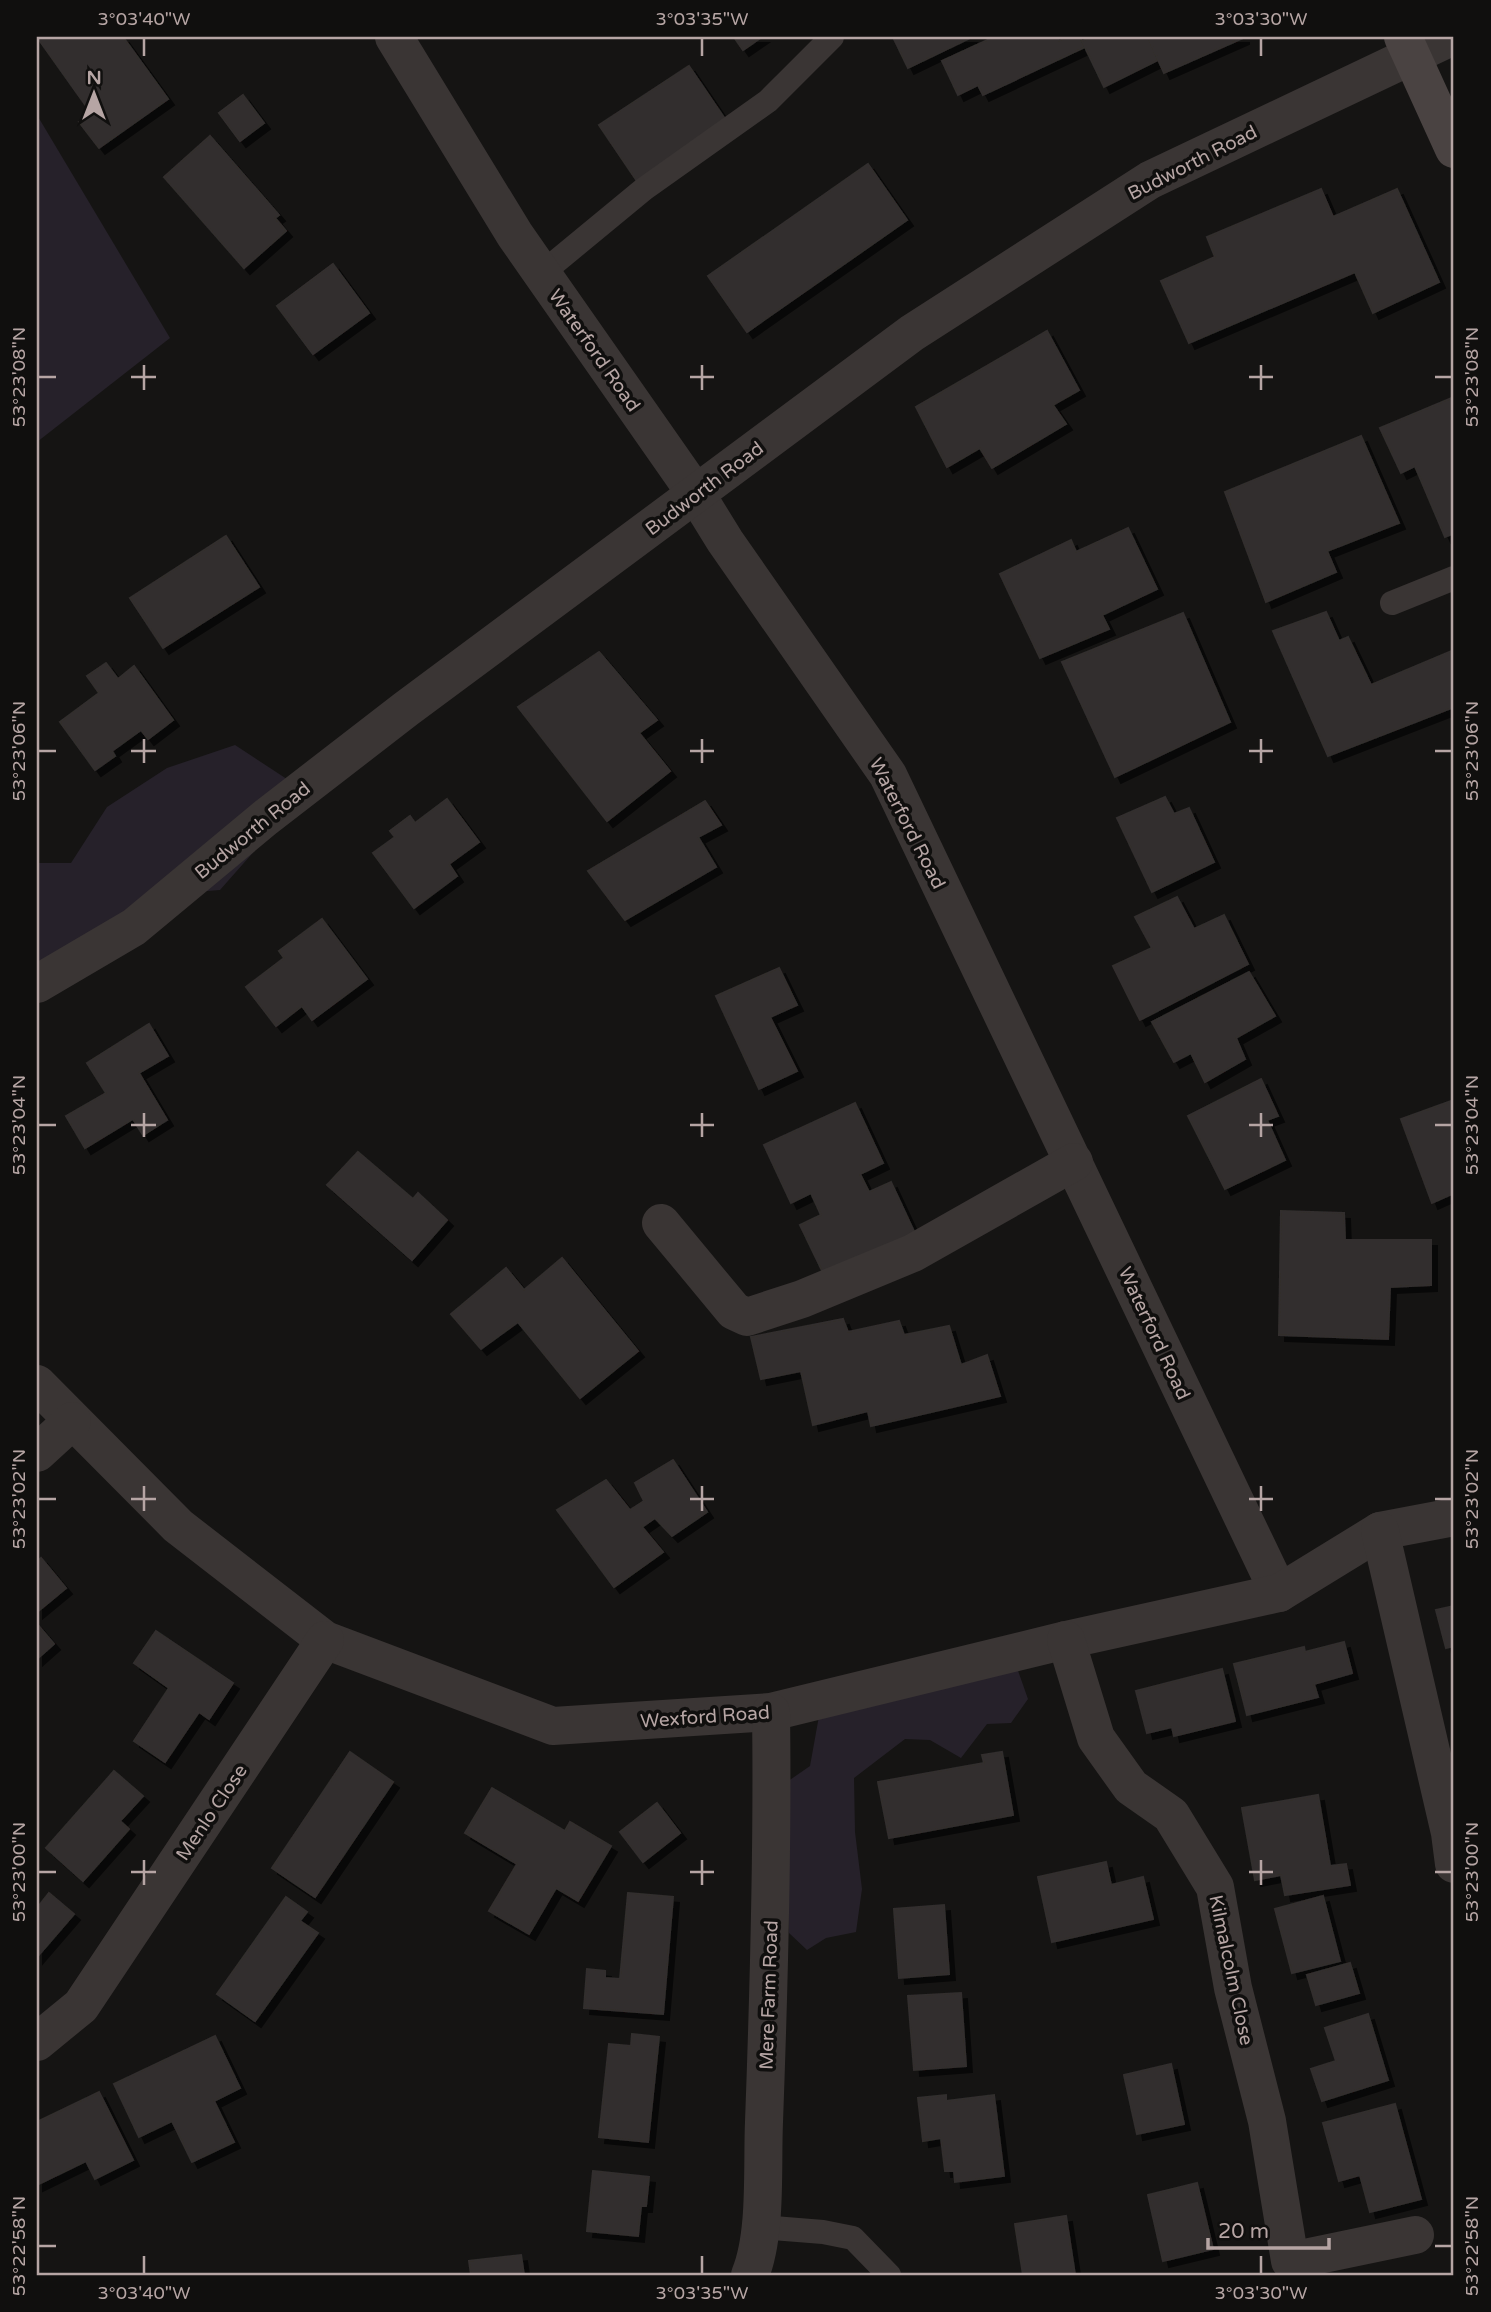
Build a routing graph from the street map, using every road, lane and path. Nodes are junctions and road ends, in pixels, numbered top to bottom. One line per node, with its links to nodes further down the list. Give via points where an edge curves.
1 (394, 37): 6 (street, Waterford Road)
2 (832, 37): 6 (lane, via 768,101 644,189)
3 (1451, 37): 4 (street, Budworth Road)
4 (1408, 46): 5 (main road); 7 (street, Budworth Road, via 1150,180 912,333)
5 (1454, 149)
6 (541, 274): 7 (street, Waterford Road)
7 (696, 494): 10 (street, Budworth Road, via 405,709 134,927); 11 (street, Waterford Road, via 888,775)
8 (1454, 578): 9 (lane)
9 (1392, 603)
10 (37, 984)
11 (1074, 1162): 12 (street, via 914,1253 747,1317 734,1311); 18 (street, Waterford Road)
12 (661, 1223)
13 (37, 1384): 14 (street, Wexford Road)
14 (72, 1421): 15 (street); 19 (street, Wexford Road, via 178,1526)
15 (37, 1452)
16 (1454, 1517): 17 (street, Wexford Road)
17 (1380, 1531): 18 (street, Wexford Road); 22 (street)
18 (1279, 1593): 20 (street, Wexford Road)
19 (325, 1640): 21 (street, Wexford Road, via 553,1726); 23 (street, Menlo Close, via 81,2006)
20 (1066, 1640): 21 (street, Wexford Road); 26 (street, Kilmalcolm Close, via 1097,1738 1131,1787 1171,1815 1215,1887 1233,1987 1267,2121)
21 (771, 1712): 24 (street, Mere Farm Road, via 773,1834)
22 (1453, 1843)
23 (37, 2042)
24 (760, 2227): 27 (street, Mere Farm Road); 28 (lane, via 853,2238)
25 (1415, 2235): 26 (street, Kilmalcolm Close)
26 (1291, 2268)
27 (750, 2275)
28 (889, 2275)

